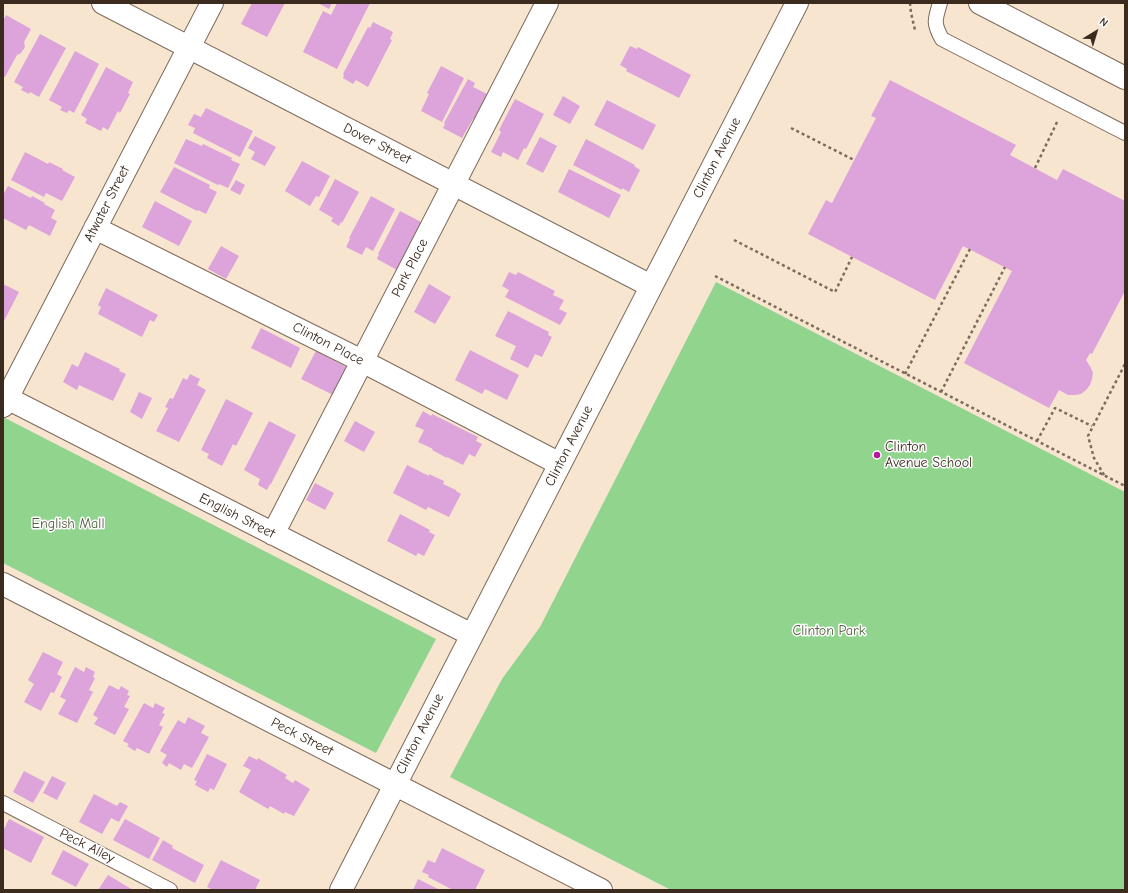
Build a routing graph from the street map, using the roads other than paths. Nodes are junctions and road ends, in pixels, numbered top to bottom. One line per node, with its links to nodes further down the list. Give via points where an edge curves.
1 (103, 3): 7 (street, Dover Street)
2 (212, 3): 7 (street, Atwater Street)
3 (547, 3): 10 (street, Park Place)
4 (797, 3): 12 (street, Clinton Avenue)
5 (940, 3): 9 (lane, via 934,22 942,39)
6 (980, 3): 8 (street)
7 (189, 48): 10 (street, Dover Street); 11 (street, Atwater Street)
8 (1125, 78)
9 (1125, 133)
10 (454, 184): 12 (street, Dover Street); 13 (street, Park Place)
11 (95, 228): 13 (street, Clinton Place); 14 (street, Atwater Street)
12 (651, 286): 15 (street, Clinton Avenue)
13 (362, 361): 15 (street, Clinton Place); 16 (street, Park Place)
14 (4, 400): 16 (street, English Street)
15 (560, 464): 18 (street, Clinton Avenue)
16 (273, 534): 18 (street, English Street)
17 (3, 584): 19 (street, Peck Street)
18 (472, 635): 19 (street, Clinton Avenue)
19 (395, 784): 22 (street, Clinton Avenue); 23 (street, Peck Street)
20 (3, 803): 21 (lane, Peck Alley)
21 (170, 890)
22 (341, 890)
23 (601, 890)

